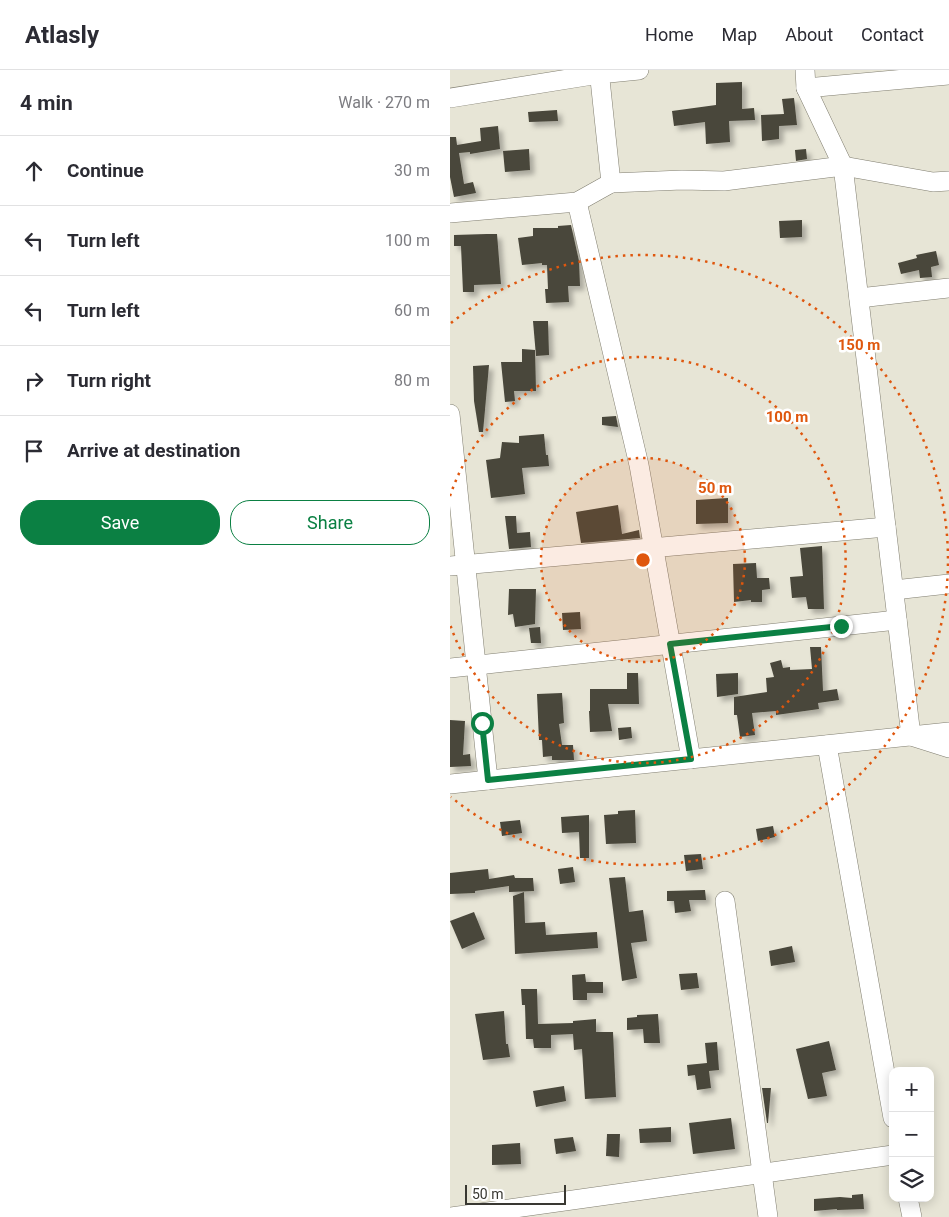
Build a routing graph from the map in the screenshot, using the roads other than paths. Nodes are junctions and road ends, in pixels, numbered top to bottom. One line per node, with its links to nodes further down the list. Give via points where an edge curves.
1 (639, 70): 2 (street)
2 (599, 72): 5 (street); 8 (street)
3 (949, 75): 4 (street)
4 (806, 79): 6 (street)
5 (450, 98)
6 (843, 166): 7 (street, via 933,182); 8 (street, via 724,181); 12 (street)
7 (949, 181)
8 (611, 183): 9 (street)
9 (577, 202): 10 (street); 15 (street, via 639,465)
10 (450, 213)
11 (949, 288): 12 (street)
12 (859, 298): 14 (street)
13 (450, 414): 16 (street)
14 (886, 527): 15 (street); 18 (street)
15 (654, 547): 16 (street); 20 (street)
16 (458, 565): 21 (street)
17 (949, 584): 18 (street)
18 (894, 590): 19 (street)
19 (897, 620): 20 (street); 24 (street)
20 (670, 644): 21 (street); 27 (street)
21 (476, 665): 22 (street); 28 (street)
22 (450, 668)
23 (949, 732): 24 (street)
24 (911, 736): 25 (street); 26 (street)
25 (827, 745): 27 (street); 31 (street)
26 (949, 748)
27 (691, 759): 28 (street)
28 (488, 780): 29 (street)
29 (450, 784)
30 (725, 901): 33 (street)
31 (892, 1112)
32 (889, 1156): 33 (street)
33 (762, 1174): 35 (street); 37 (street)
34 (909, 1202): 38 (street)
35 (516, 1212): 36 (street)
36 (451, 1217)
37 (768, 1217)
38 (912, 1217)

